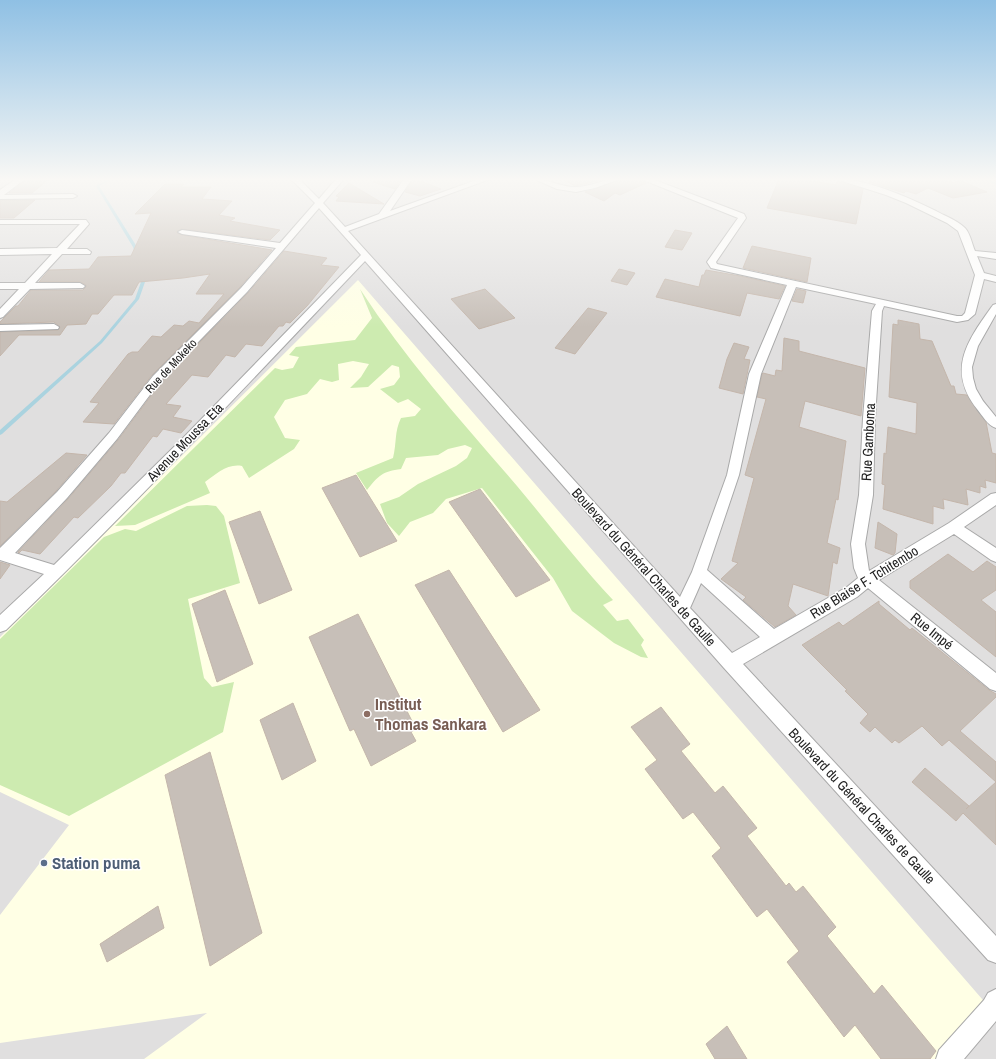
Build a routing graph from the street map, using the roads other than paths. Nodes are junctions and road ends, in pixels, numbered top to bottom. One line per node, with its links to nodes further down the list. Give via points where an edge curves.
1 (81, 228): 9 (street)
2 (298, 228): 8 (street, Rue de Mokeko)
3 (347, 228): 6 (street)
4 (735, 228): 17 (street, via 711,262 714,266)
5 (960, 228): 12 (street)
6 (343, 230): 13 (street, Boulevard du Général Charles de Gaulle)
7 (182, 232): 8 (street)
8 (283, 246): 29 (street, Rue de Mokeko, via 244,290 157,378 113,436 62,495)
9 (59, 251): 10 (street); 11 (street); 19 (street)
10 (0, 252)
11 (87, 252)
12 (971, 253): 14 (street); 15 (street)
13 (366, 255): 31 (street, Avenue Moussa Eta); 34 (street, Boulevard du Général Charles de Gaulle)
14 (996, 256)
15 (980, 275): 16 (street); 21 (street, via 970,314 964,319)
16 (996, 279)
17 (793, 282): 21 (street); 32 (street, via 755,374 733,475)
18 (0, 286): 19 (street)
19 (29, 286): 20 (street); 23 (street)
20 (80, 286)
21 (881, 303): 33 (street, Rue Gamboma, via 877,311 866,495 858,544 861,568)
22 (995, 311): 26 (street, via 973,343 968,363 968,381 971,390)
23 (0, 315)
24 (54, 327): 25 (street)
25 (0, 328)
26 (996, 424)
27 (996, 498): 28 (street, Rue Blaise F. Tchitembo)
28 (954, 527): 30 (street); 33 (street, Rue Blaise F. Tchitembo)
29 (2, 554): 31 (street)
30 (996, 556)
31 (57, 572): 35 (street, Avenue Moussa Eta)
32 (699, 572): 34 (street); 36 (street)
33 (868, 579): 36 (street, Rue Blaise F. Tchitembo, via 852,592); 38 (street, Rue Impé)
34 (682, 610): 37 (street, Boulevard du Général Charles de Gaulle)
35 (0, 625)
36 (773, 638): 37 (street, Rue Blaise F. Tchitembo)
37 (730, 663): 39 (street, Boulevard du Général Charles de Gaulle)
38 (996, 684)
39 (996, 952)
40 (996, 1001): 41 (street)
41 (948, 1059)

